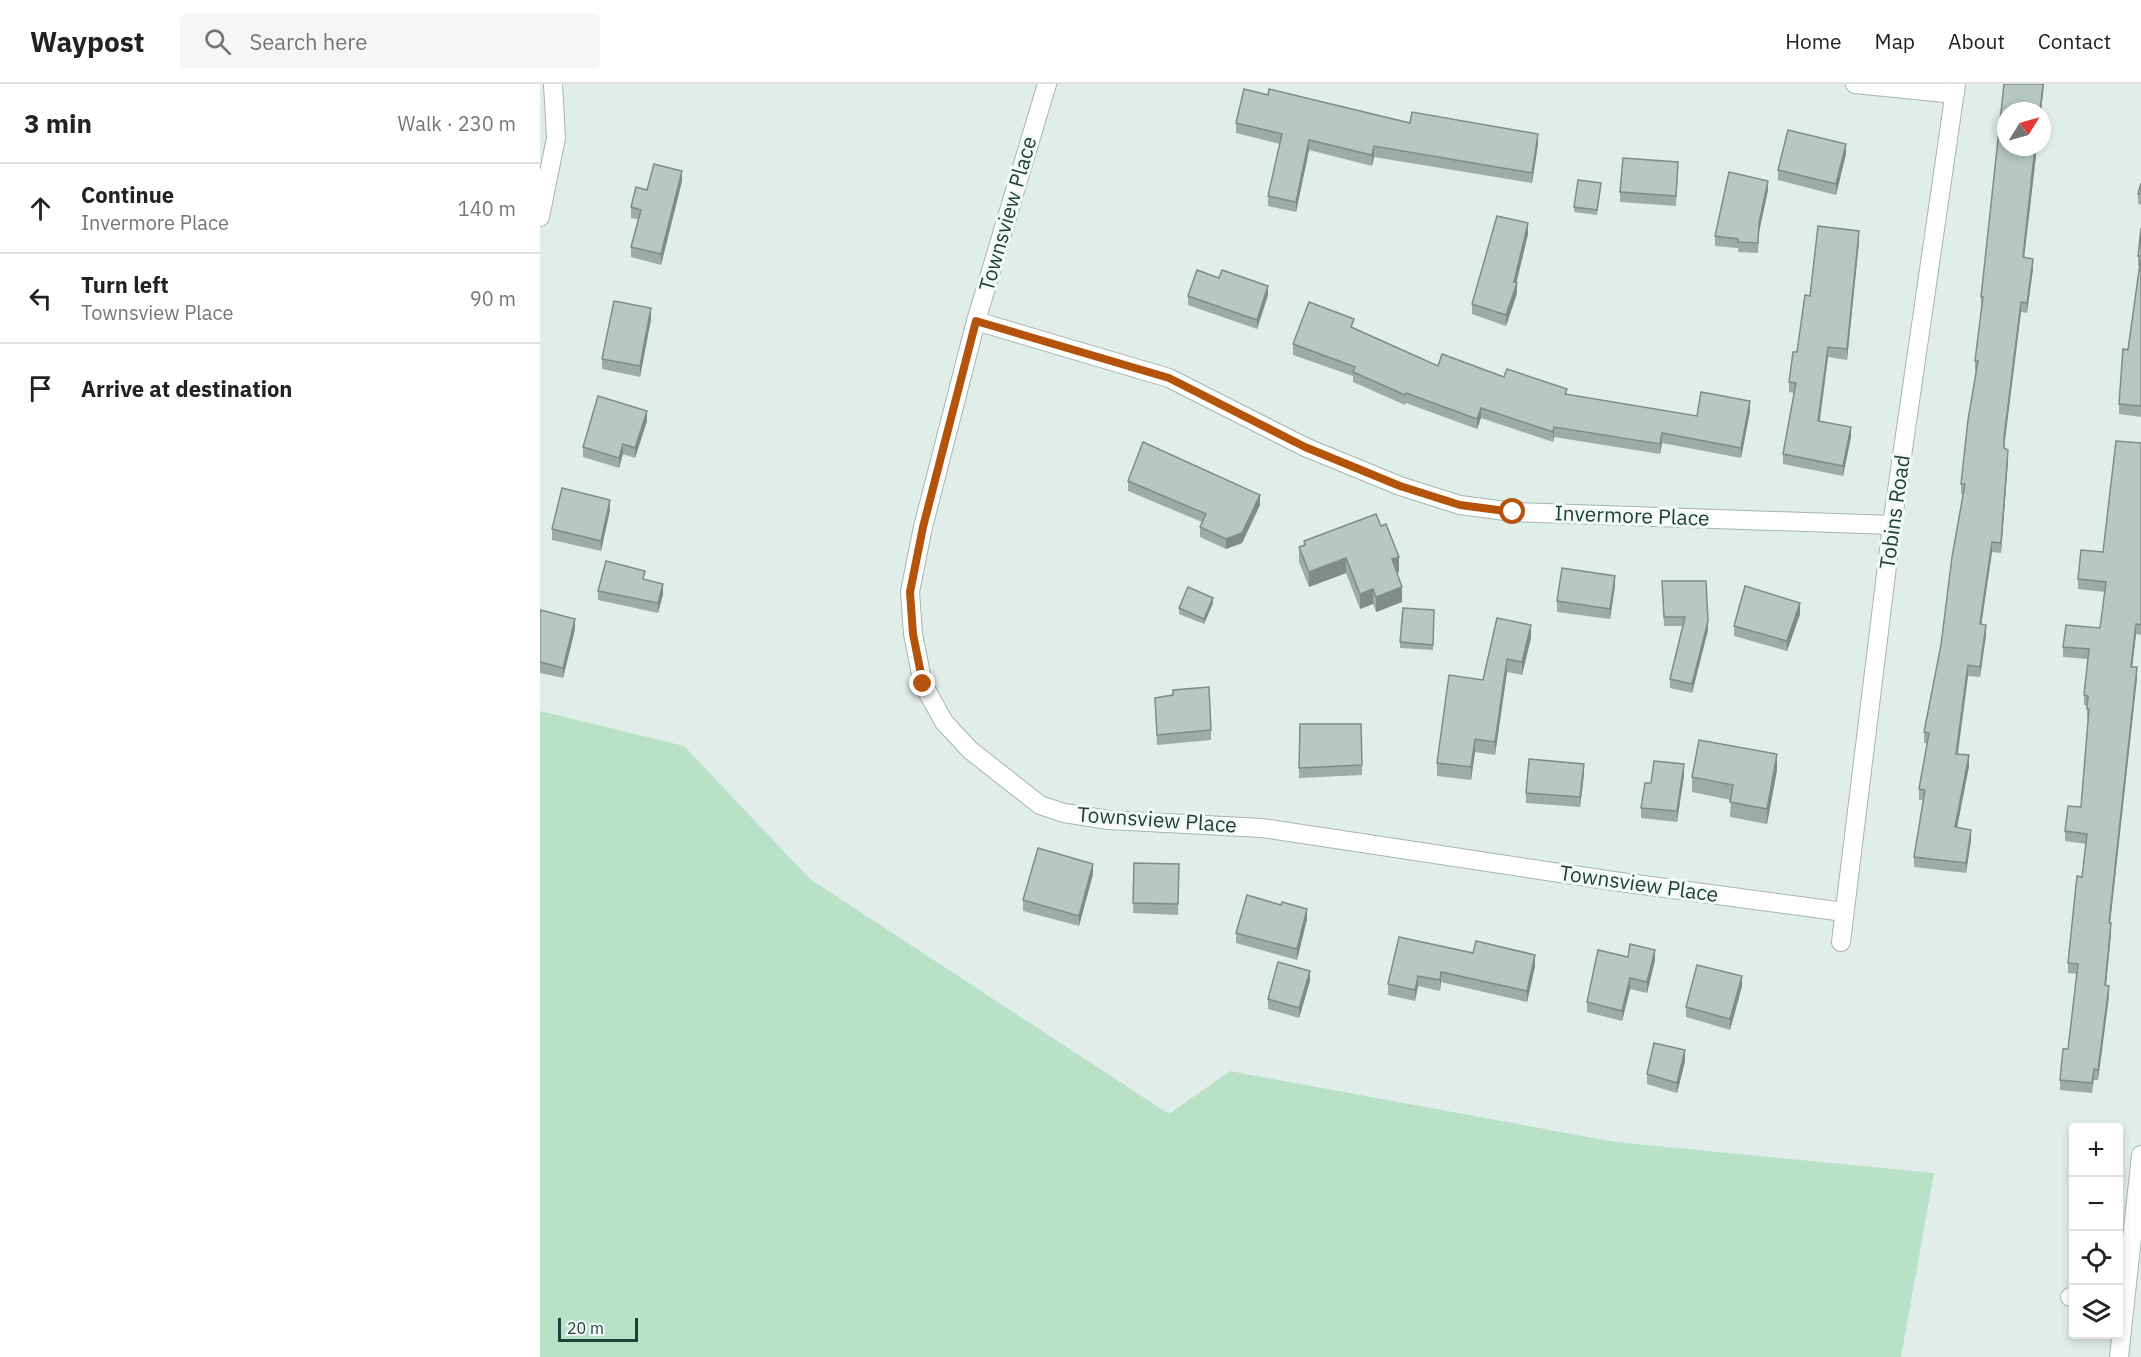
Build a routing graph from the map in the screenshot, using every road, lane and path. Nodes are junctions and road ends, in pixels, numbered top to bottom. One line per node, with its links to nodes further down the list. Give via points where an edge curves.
1 (553, 84): 5 (street, via 556,138)
2 (1047, 84): 6 (street, Townsview Place)
3 (1855, 84): 4 (street)
4 (1955, 89): 7 (street, Tobins Road)
5 (540, 217)
6 (976, 321): 7 (street, Invermore Place, via 1169,378 1335,461 1460,505 1513,512); 8 (street, Townsview Place, via 916,559 910,592 913,634 923,684 944,722 970,750 1040,805 1109,820 1263,828)
7 (1892, 525): 8 (street, Tobins Road)
8 (1844, 912): 9 (street, Tobins Road)
9 (1841, 942)
10 (2141, 1155): 11 (street)
11 (2128, 1309): 12 (street)
12 (2119, 1357)

